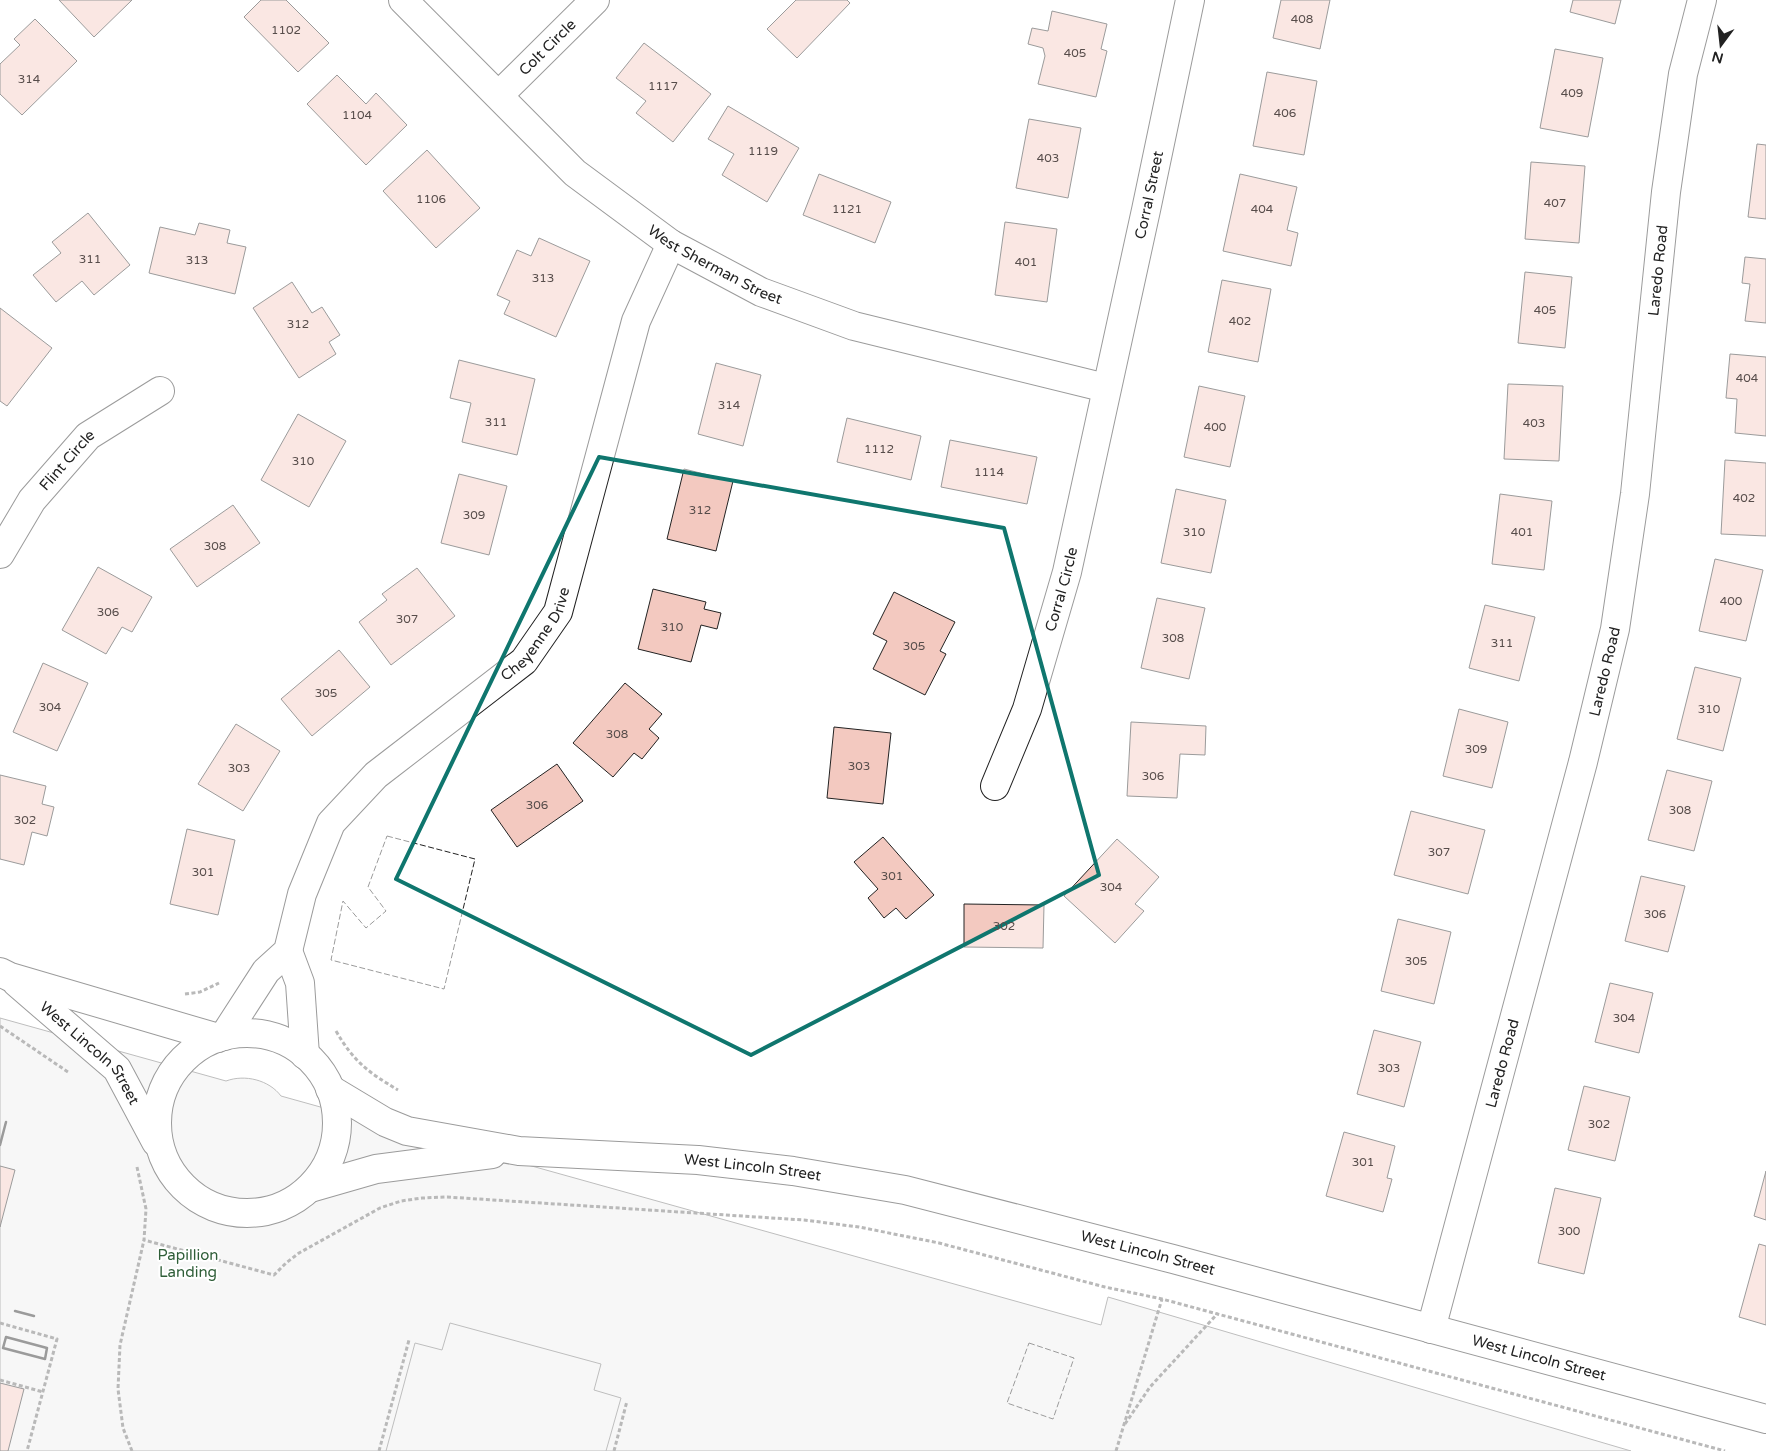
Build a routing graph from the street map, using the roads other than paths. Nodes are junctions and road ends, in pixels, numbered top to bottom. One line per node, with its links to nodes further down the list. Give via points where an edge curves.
1 (403, 0): 5 (street, West Sherman Street)
2 (594, 0): 5 (street, Colt Circle)
3 (1190, 0): 7 (street, Corral Street)
4 (1702, 0): 19 (street, Laredo Road, via 1683,74 1666,192 1634,494 1615,629 1576,789)
5 (499, 95): 6 (street, West Sherman Street, via 575,173)
6 (670, 244): 7 (street, West Sherman Street, via 761,292 854,326); 11 (street, Cheyenne Drive, via 636,321 558,612 524,661 376,775 331,823 302,894)
7 (1106, 388): 10 (street, Corral Circle, via 1066,572 1027,709)
8 (160, 391): 9 (street, Flint Circle, via 88,436 32,500)
9 (0, 554)
10 (995, 786)
11 (288, 951): 13 (street, via 266,971); 14 (street, via 300,983)
12 (5, 974): 13 (street, West Lincoln Street); 16 (street, West Lincoln Street, via 117,1069)
13 (221, 1037): 14 (street, via 245,1033 267,1036 288,1043); 16 (street, via 202,1045 170,1076 161,1097)
14 (305, 1055): 15 (street, via 320,1070)
15 (330, 1089): 17 (street, West Lincoln Street, via 385,1122 407,1131); 18 (street, via 337,1110 333,1152)
16 (156, 1142): 18 (street, West Lincoln Street, via 178,1180 193,1195 232,1212 273,1209 292,1202)
17 (519, 1151): 18 (street, West Lincoln Street, via 376,1170); 19 (street, West Lincoln Street, via 698,1160 793,1171 905,1190)
18 (310, 1188)
19 (1431, 1329): 20 (street, West Lincoln Street)
20 (1766, 1419)

